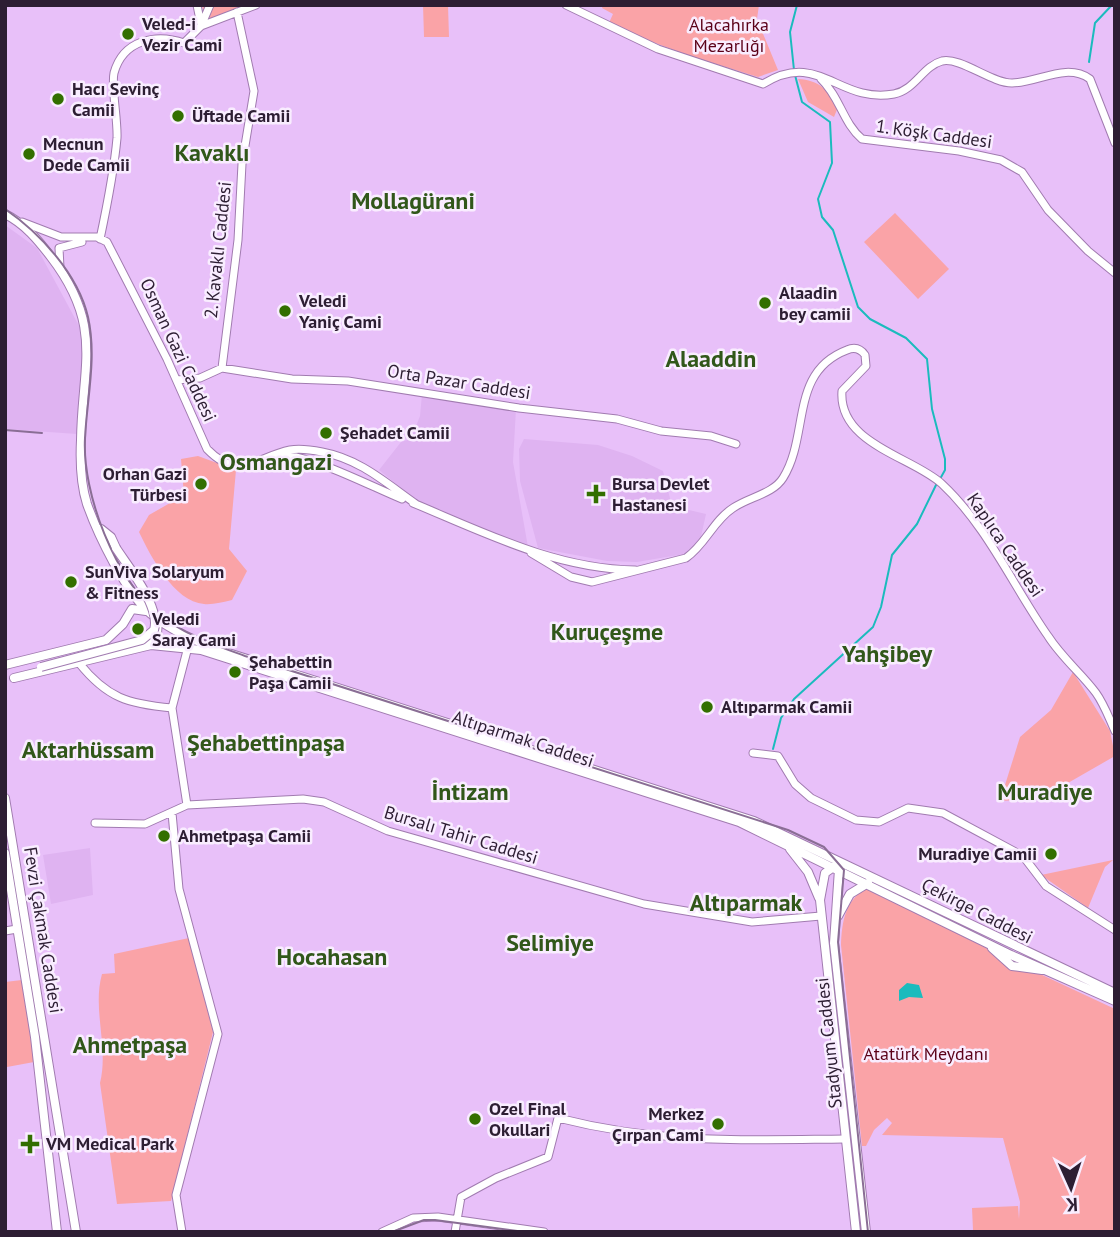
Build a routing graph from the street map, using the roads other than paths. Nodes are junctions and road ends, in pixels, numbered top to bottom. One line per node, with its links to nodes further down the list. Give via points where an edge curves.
1 (197, 5): 6 (main road)
2 (210, 5): 6 (main road)
3 (256, 5): 5 (main road)
4 (566, 5): 7 (main road, via 649,45 763,84 798,70)
5 (237, 12): 6 (main road); 14 (main road, 2. Kavaklı Caddesi, via 254,91 242,164)
6 (201, 26): 11 (main road, via 184,43 141,40 116,70 117,137)
7 (818, 76): 8 (main road, via 880,95 909,88 943,61 1002,82 1082,74 1090,79); 13 (main road, 1. Köşk Caddesi, via 831,89 850,129 862,139 991,156 1022,172 1065,227)
8 (1115, 143)
9 (5, 214): 10 (main road)
10 (18, 220): 11 (main road, via 61,237); 12 (main road)
11 (100, 239): 12 (main road, via 63,245 58,252); 15 (main road, Osman Gazi Caddesi, via 124,271)
12 (60, 268): 19 (main road, via 78,302 87,333 80,440 85,495)
13 (1115, 273)
14 (222, 368): 15 (main road, Orta Pazar Caddesi, via 200,378); 16 (main road, Orta Pazar Caddesi, via 617,419 661,432 710,436)
15 (177, 380): 17 (main road, Osman Gazi Caddesi, via 207,449 215,457 240,467)
16 (736, 444)
17 (275, 456): 18 (main road, via 294,457 356,477); 18 (main road, Osman Gazi Caddesi, via 296,449 344,458 363,465)
18 (416, 504): 20 (main road)
19 (98, 526): 22 (main road); 29 (main road, bridge, via 111,537 152,604 154,630 142,640)
20 (531, 553): 21 (main road, via 617,570); 21 (main road, via 582,581)
21 (642, 570): 31 (main road, Kaplıca Caddesi, via 686,558 734,507 778,485 793,454 808,384 828,360 852,348 862,351 867,360 864,372 842,391 850,418 879,449 948,491 1003,564 1062,656 1095,692)
22 (148, 612): 23 (main road); 28 (main road, via 140,608 128,613 106,640)
23 (158, 620): 25 (main road); 26 (main road, via 154,638)
24 (188, 647): 25 (main road); 26 (main road); 30 (main road)
25 (202, 647): 37 (main road, Altıparmak Caddesi, via 739,822); 39 (main road, Altıparmak Caddesi, via 754,821)
26 (132, 648): 27 (main road)
27 (79, 663): 29 (main road); 30 (main road, via 98,687 114,696)
28 (5, 665)
29 (10, 679)
30 (172, 708): 34 (main road)
31 (1115, 731)
32 (753, 753): 50 (main road, via 778,756 795,784 811,798 856,820 879,822 908,808 943,813 1023,856 1046,886)
33 (5, 799): 57 (main road, Fevzi Çakmak Caddesi)
34 (187, 805): 35 (main road, Bursalı Tahir Caddesi); 45 (main road, Bursalı Tahir Caddesi, via 324,802 388,831 644,904 752,922)
35 (172, 813): 36 (main road, Bursalı Tahir Caddesi, via 145,824); 58 (main road, via 179,889 218,1034 176,1195)
36 (95, 824)
37 (789, 846): 41 (main road, Altıparmak Caddesi); 43 (main road)
38 (5, 853): 46 (main road)
39 (826, 857): 40 (main road, Çekirge Caddesi); 41 (main road)
40 (848, 866): 41 (main road); 52 (main road, Çekirge Caddesi)
41 (836, 868): 42 (main road, Çekirge Caddesi); 43 (main road, via 825,873); 44 (main road, Stadyum Caddesi)
42 (868, 883): 48 (main road, via 850,894); 53 (main road, Çekirge Caddesi)
43 (821, 896): 44 (main road, via 826,887 834,889); 45 (main road)
44 (836, 908): 48 (main road, Stadyum Caddesi)
45 (821, 916): 54 (main road)
46 (15, 918): 47 (main road); 49 (main road)
47 (6, 920)
48 (835, 922): 63 (main road, Stadyum Caddesi)
49 (18, 929): 51 (main road); 56 (main road, via 46,1118)
50 (1115, 930)
51 (5, 931)
52 (1115, 993)
53 (1115, 1001)
54 (844, 1139): 55 (main road, via 690,1141 623,1133 558,1118 548,1157 461,1197); 62 (main road)
55 (457, 1217): 59 (main road, via 414,1218); 60 (main road); 61 (main road)
56 (57, 1232)
57 (76, 1232)
58 (182, 1232)
59 (382, 1232)
60 (455, 1232)
61 (544, 1232)
62 (856, 1232)
63 (866, 1232)

